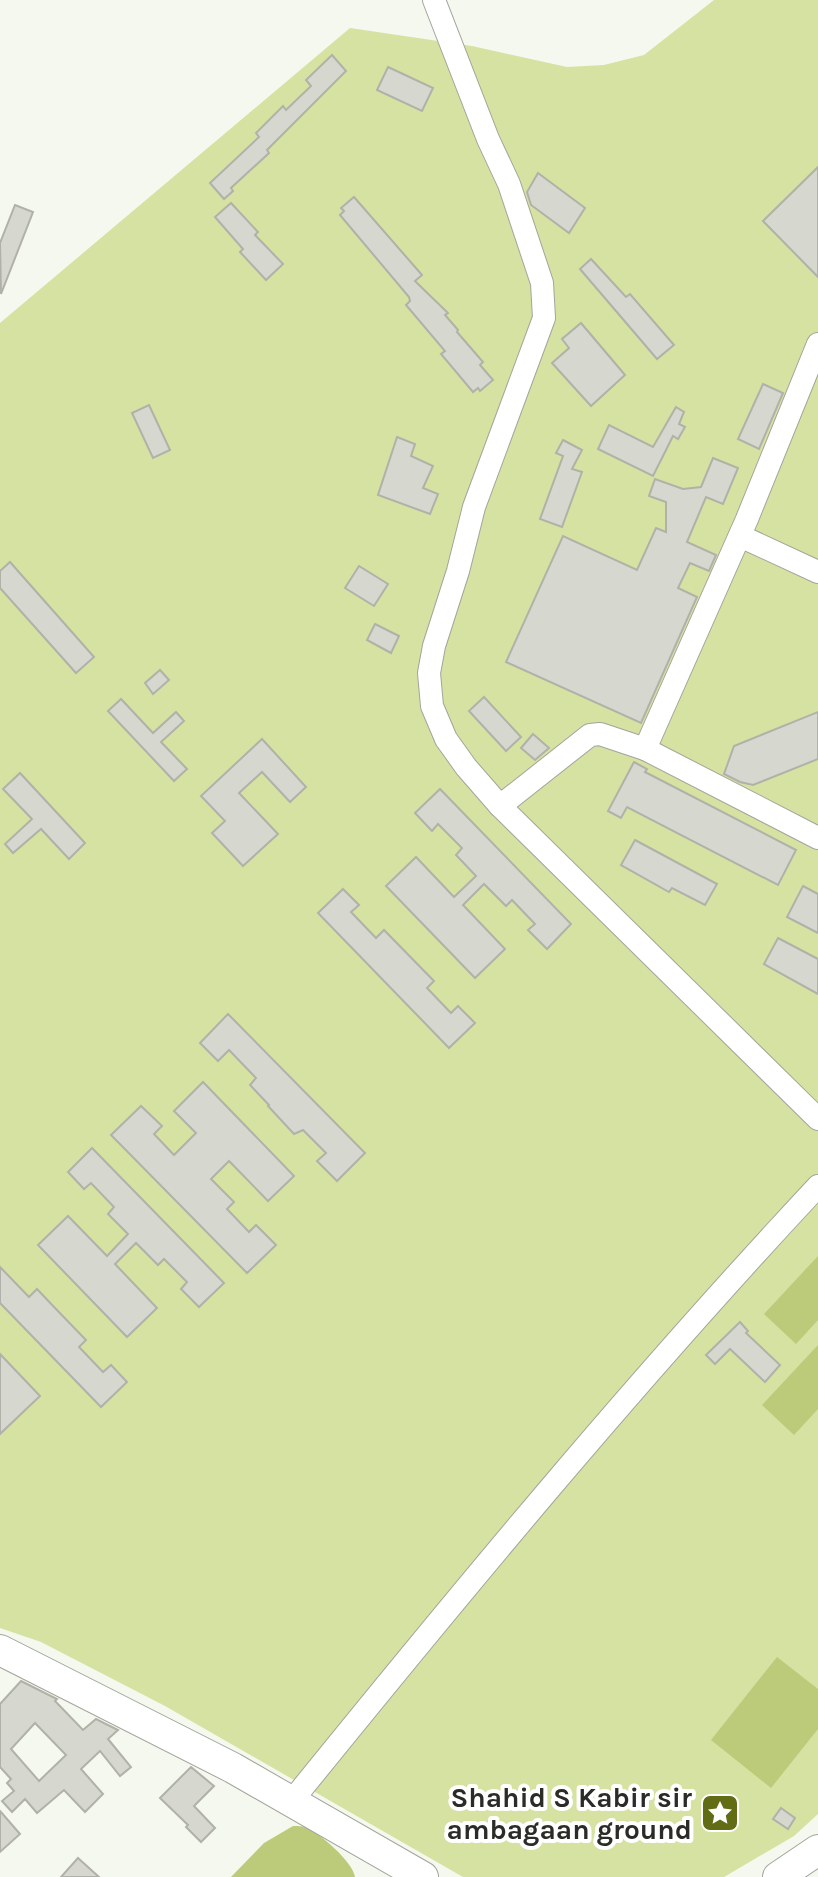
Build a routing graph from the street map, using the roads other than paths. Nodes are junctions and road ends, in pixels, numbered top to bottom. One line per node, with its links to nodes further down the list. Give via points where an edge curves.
1 (434, 0): 6 (lane, via 509,184 542,283 544,318 474,507 429,673 432,706 446,739)
2 (818, 344): 3 (lane)
3 (740, 536): 4 (lane); 5 (lane)
4 (818, 572)
5 (645, 749): 6 (lane, via 590,735); 7 (lane)
6 (500, 806): 8 (lane)
7 (818, 838)
8 (818, 1119)
9 (818, 1186): 11 (lane, via 550,1487)
10 (0, 1650): 11 (main road)
11 (291, 1802): 13 (main road)
12 (818, 1850): 14 (main road)
13 (423, 1877)
14 (778, 1877)

